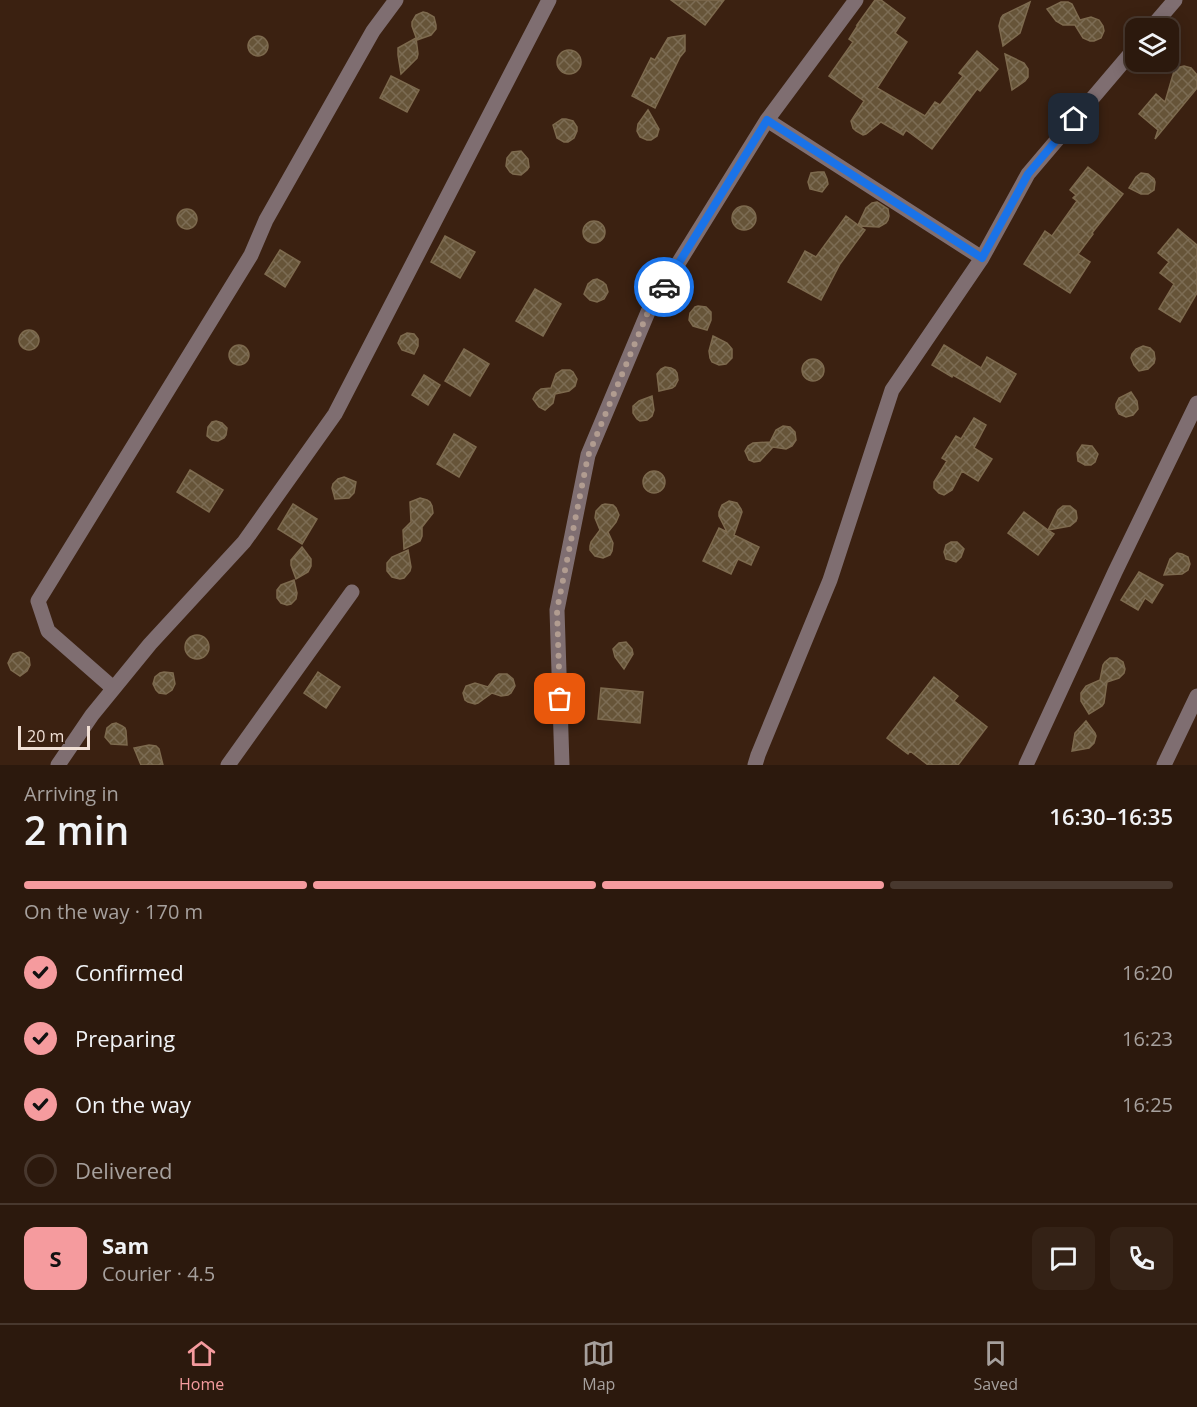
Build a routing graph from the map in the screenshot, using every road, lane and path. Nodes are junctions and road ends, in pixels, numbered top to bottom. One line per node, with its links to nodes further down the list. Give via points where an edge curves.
1 (396, 0): 11 (street, via 373,31 266,220 251,255 38,601 48,632)
2 (549, 0): 11 (street, via 335,414 244,542)
3 (856, 0): 7 (street)
4 (1175, 0): 5 (street)
5 (1160, 18)
6 (1125, 59): 8 (street, via 1028,174)
7 (767, 120): 8 (street); 15 (street, via 648,312 588,456 557,610)
8 (982, 258): 16 (street, via 892,390 830,580)
9 (1197, 403): 17 (street)
10 (352, 592): 14 (street)
11 (113, 688): 13 (street)
12 (1197, 696): 18 (street)
13 (57, 765)
14 (228, 765)
15 (562, 765)
16 (755, 765)
17 (1026, 765)
18 (1164, 765)

